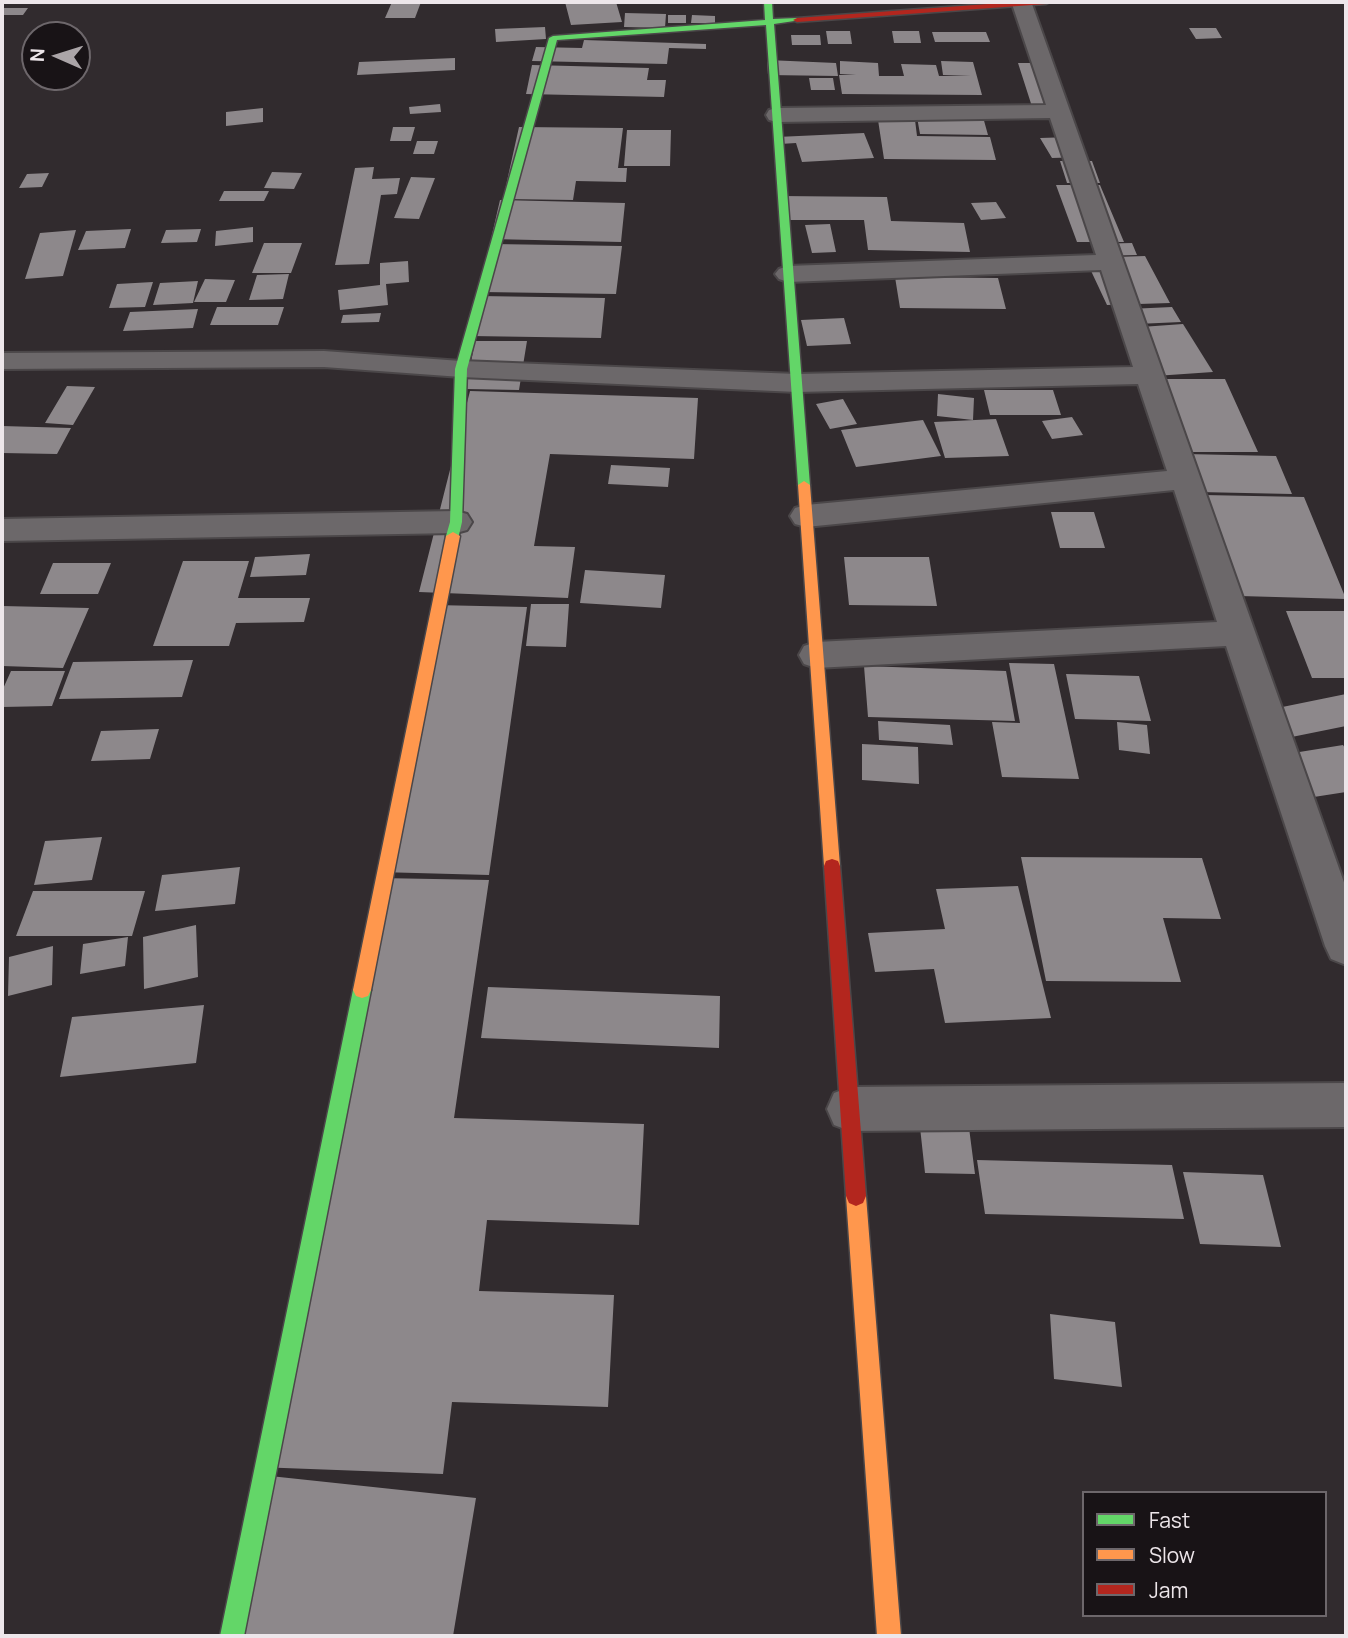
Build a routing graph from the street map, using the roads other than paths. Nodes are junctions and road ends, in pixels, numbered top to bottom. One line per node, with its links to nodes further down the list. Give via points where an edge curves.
1 (768, 2): 3 (street)
2 (1034, 3): 3 (street); 4 (street)
3 (770, 24): 5 (street); 9 (street, via 553,38)
4 (1059, 111): 5 (street); 6 (street)
5 (777, 115): 7 (street)
6 (1111, 262): 7 (street); 10 (street)
7 (788, 274): 11 (street)
8 (2, 361): 9 (street, via 324,359)
9 (461, 369): 11 (street); 14 (street)
10 (1150, 375): 11 (street); 12 (street)
11 (797, 383): 13 (street)
12 (1185, 478): 13 (street); 16 (street)
13 (806, 516): 17 (street)
14 (456, 522): 15 (street); 21 (street)
15 (2, 530)
16 (1239, 633): 17 (street); 18 (street)
17 (816, 655): 20 (street)
18 (1346, 946)
19 (1346, 1105): 20 (street)
20 (850, 1110): 22 (street)
21 (232, 1636)
22 (889, 1636)

